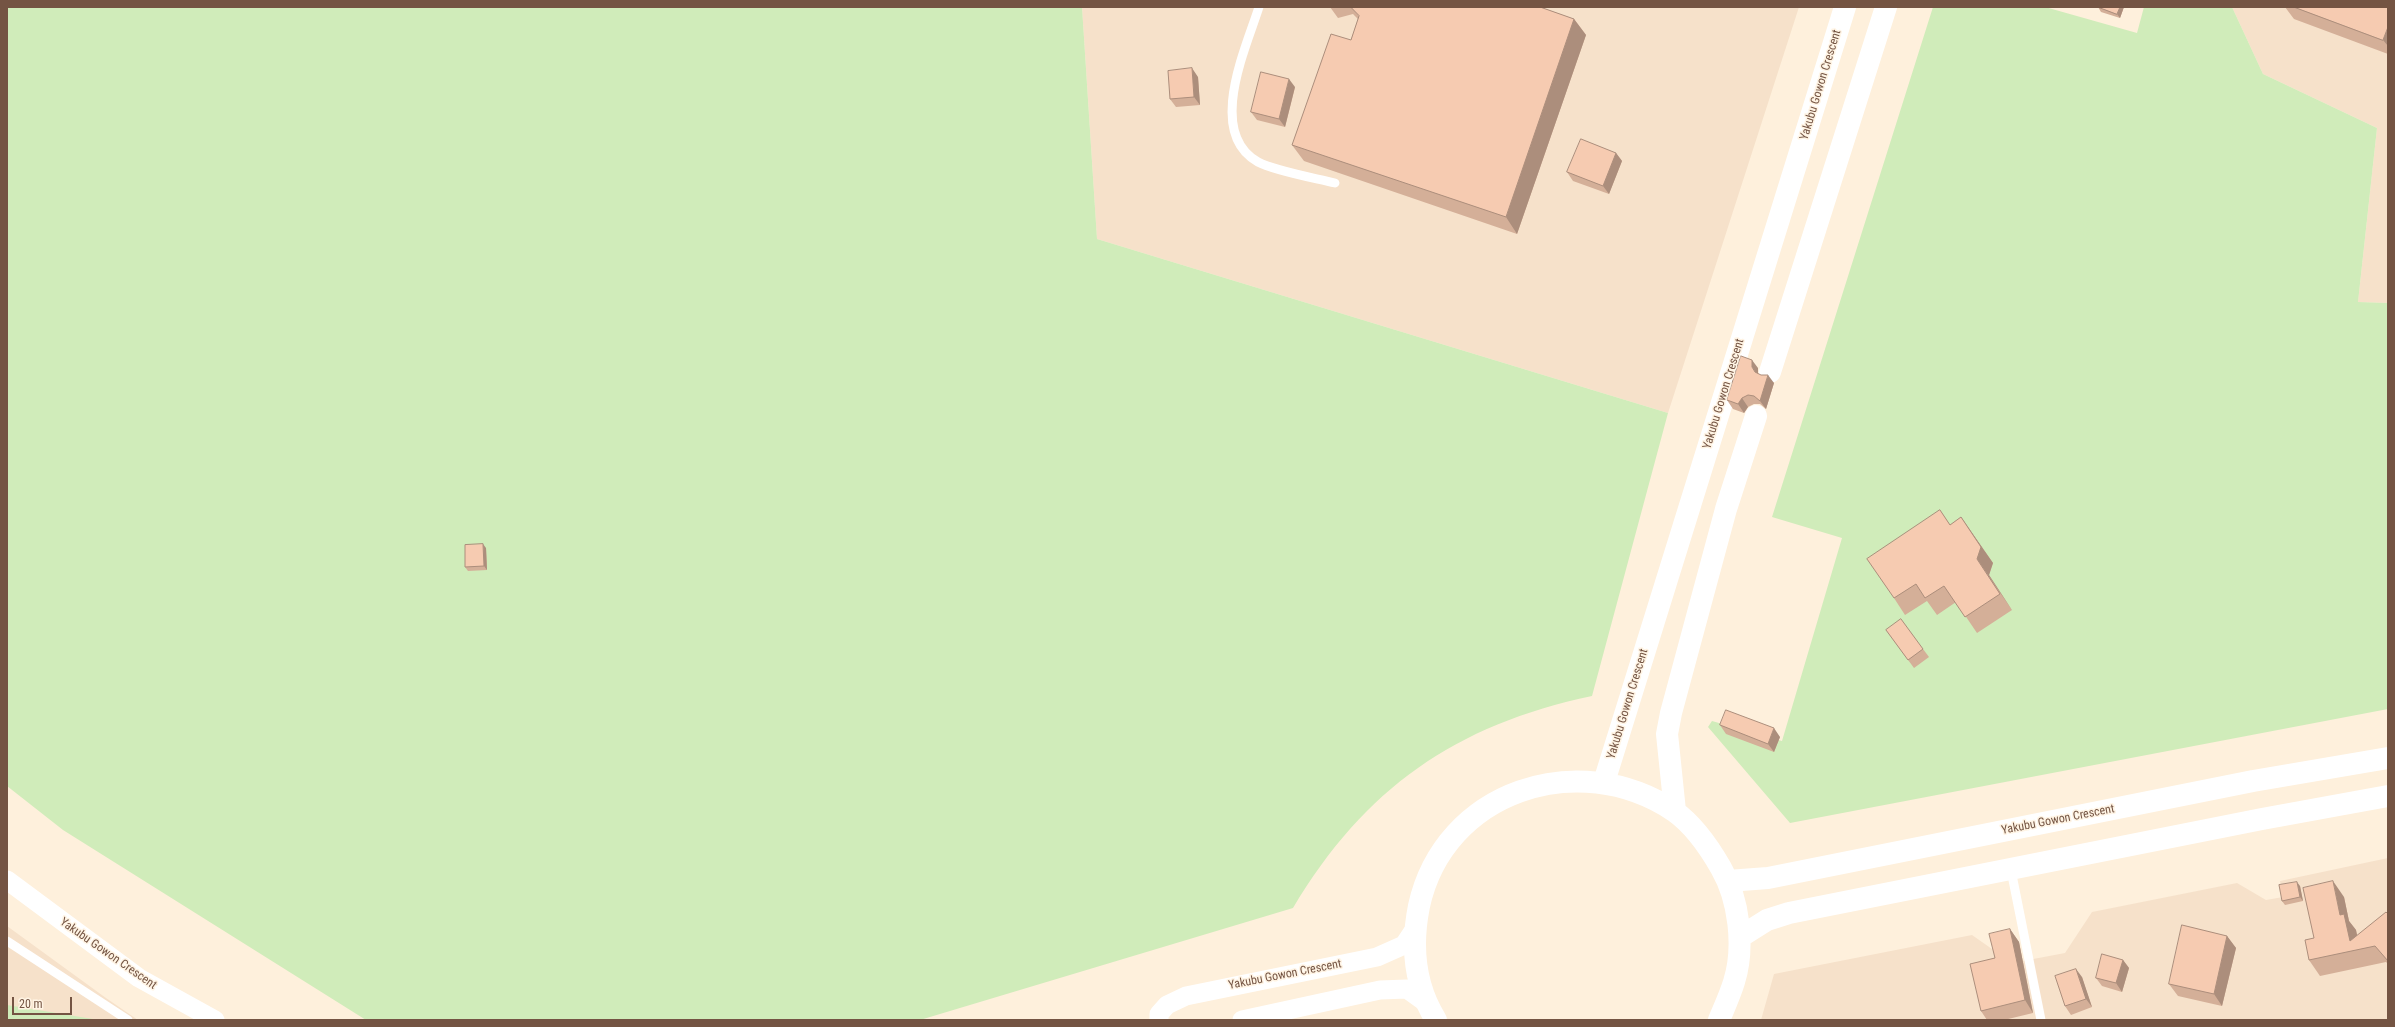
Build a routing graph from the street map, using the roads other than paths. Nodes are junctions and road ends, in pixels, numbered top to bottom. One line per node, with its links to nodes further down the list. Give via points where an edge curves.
1 (1259, 7): 4 (lane, via 1233,90 1232,110 1236,137 1247,154 1259,162)
2 (1845, 7): 8 (street, Yakubu Gowon Crescent)
3 (1886, 7): 5 (street)
4 (1334, 183)
5 (1770, 372)
6 (1756, 416): 10 (street, via 1726,509 1671,713 1667,734)
7 (2388, 758): 13 (street, Yakubu Gowon Crescent, via 2254,781 1768,878)
8 (1604, 782): 10 (street, via 1636,790); 14 (street, via 1559,781 1515,792 1476,815 1445,847 1424,887)
9 (2388, 796): 11 (street)
10 (1674, 812): 13 (street, via 1706,842)
11 (2011, 870): 15 (street, via 1790,913 1767,920); 23 (lane)
12 (7, 880): 19 (street, Yakubu Gowon Crescent, via 138,978)
13 (1728, 881): 15 (street, via 1737,909)
14 (1414, 930): 17 (street, via 1415,967); 20 (street, Yakubu Gowon Crescent, via 1404,945 1377,957 1186,996 1167,1005 1159,1014)
15 (1740, 937): 22 (street, via 1735,981)
16 (7, 941): 18 (lane)
17 (1430, 1011): 21 (street, via 1406,990 1380,990)
18 (128, 1020)
19 (214, 1020)
20 (1159, 1020)
21 (1242, 1020)
22 (1719, 1020)
23 (2041, 1020)

